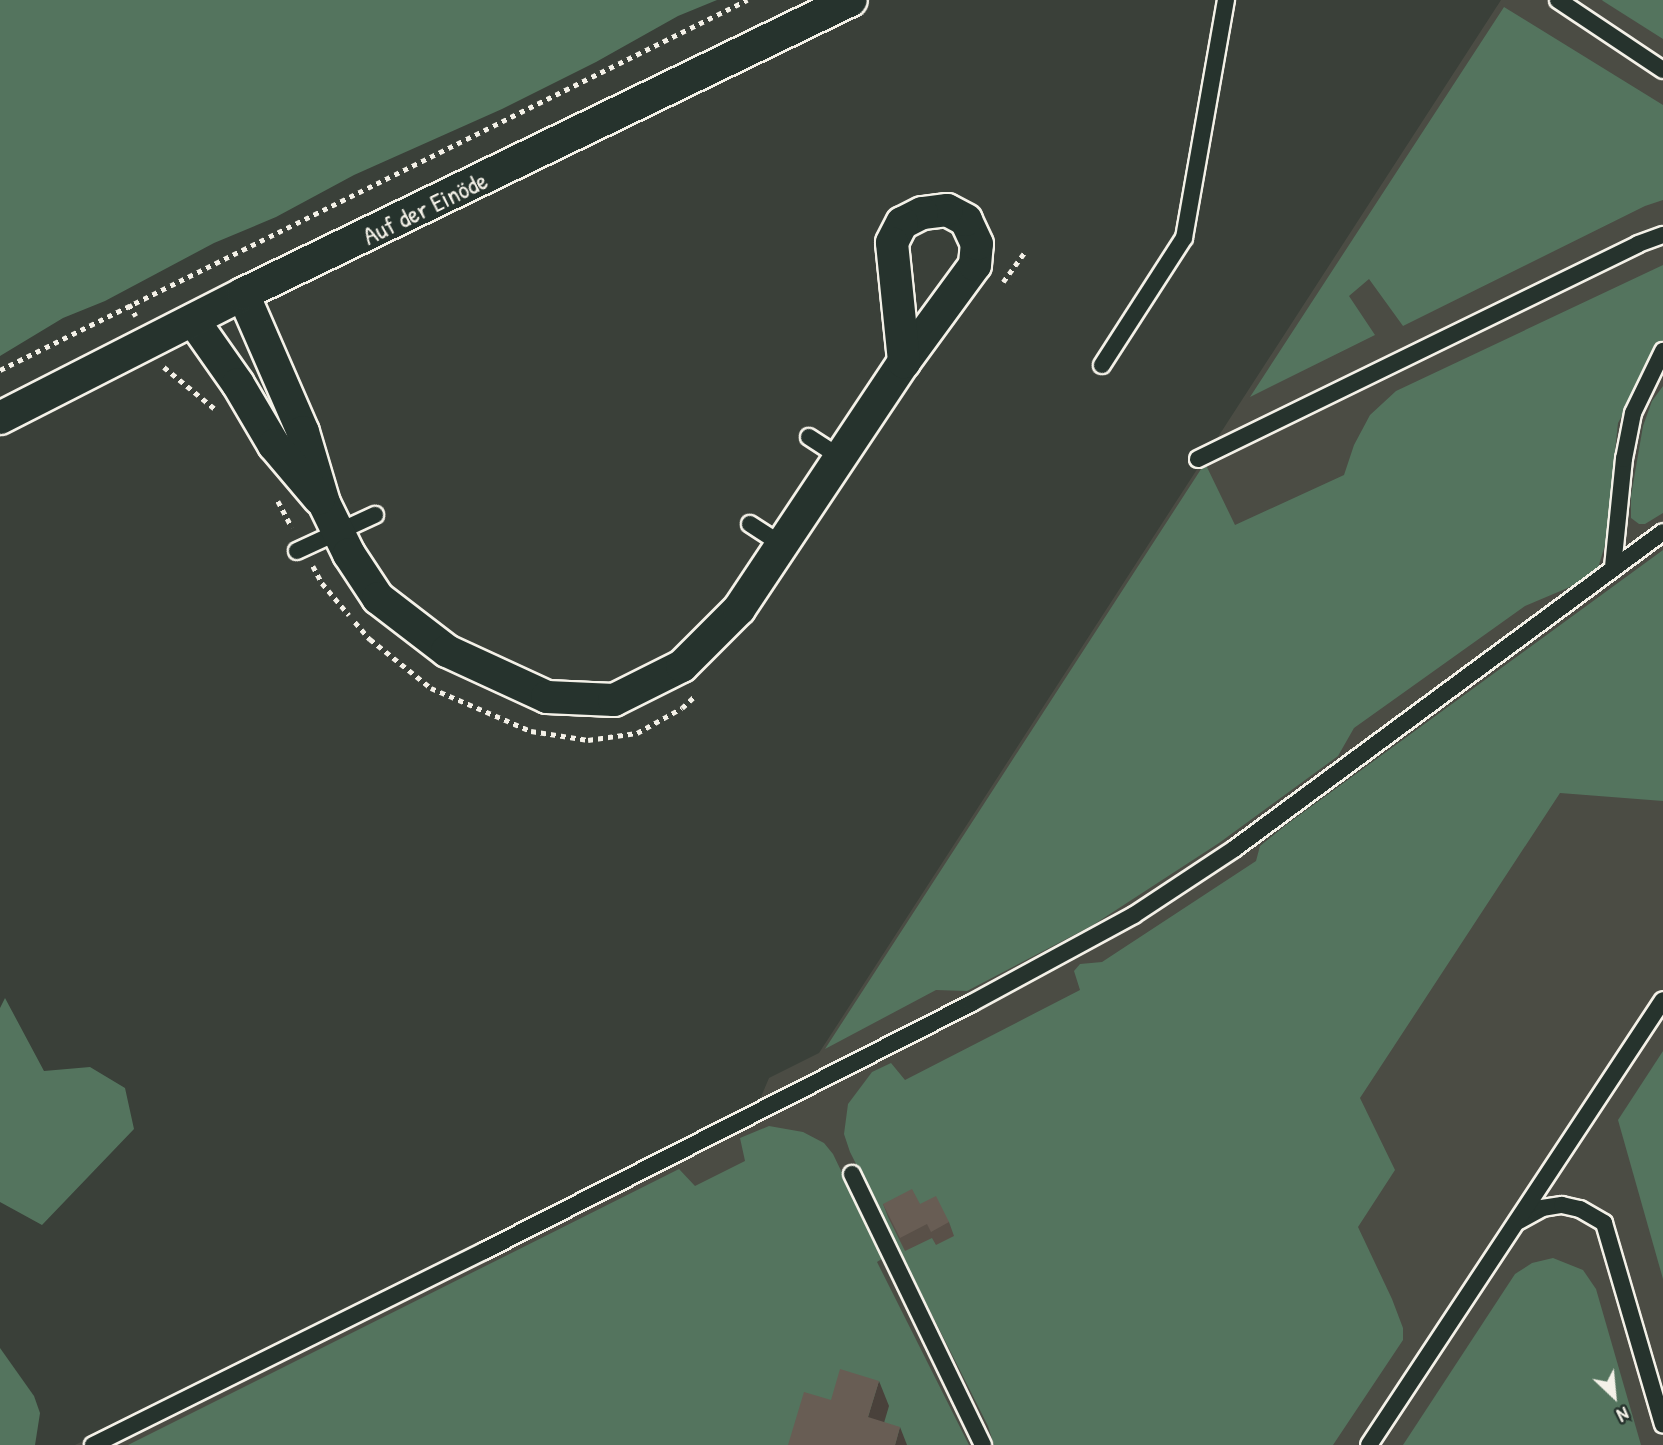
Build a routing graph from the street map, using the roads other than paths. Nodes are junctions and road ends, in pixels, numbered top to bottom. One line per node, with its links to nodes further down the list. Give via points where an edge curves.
1 (851, 0): 6 (street, Auf der Einöde)
2 (1226, 0): 10 (lane, via 1184,238)
3 (1558, 0): 4 (lane)
4 (1663, 70)
5 (1663, 235): 14 (lane)
6 (243, 294): 7 (street, Auf der Einöde); 15 (street, via 303,432)
7 (192, 320): 11 (street, Auf der Einöde); 15 (street, via 274,445)
8 (1661, 357): 22 (lane, via 1633,413)
9 (904, 362): 13 (street)
10 (1102, 365)
11 (0, 418)
12 (809, 436): 13 (lane)
13 (840, 457): 20 (street)
14 (1198, 459)
15 (324, 503): 18 (street)
16 (375, 515): 18 (lane)
17 (750, 524): 20 (lane)
18 (339, 532): 20 (street, via 378,598 447,651 547,697 614,701 682,666 740,610); 21 (lane)
19 (1663, 532): 22 (lane)
20 (782, 545)
21 (300, 550)
22 (1614, 567): 27 (lane, via 1234,849 1069,953)
23 (1663, 1000): 25 (lane)
24 (852, 1174): 28 (lane)
25 (1517, 1222): 26 (lane, via 1542,1208 1562,1205 1604,1223); 29 (lane)
26 (1663, 1425)
27 (93, 1445)
28 (983, 1445)
29 (1369, 1445)

